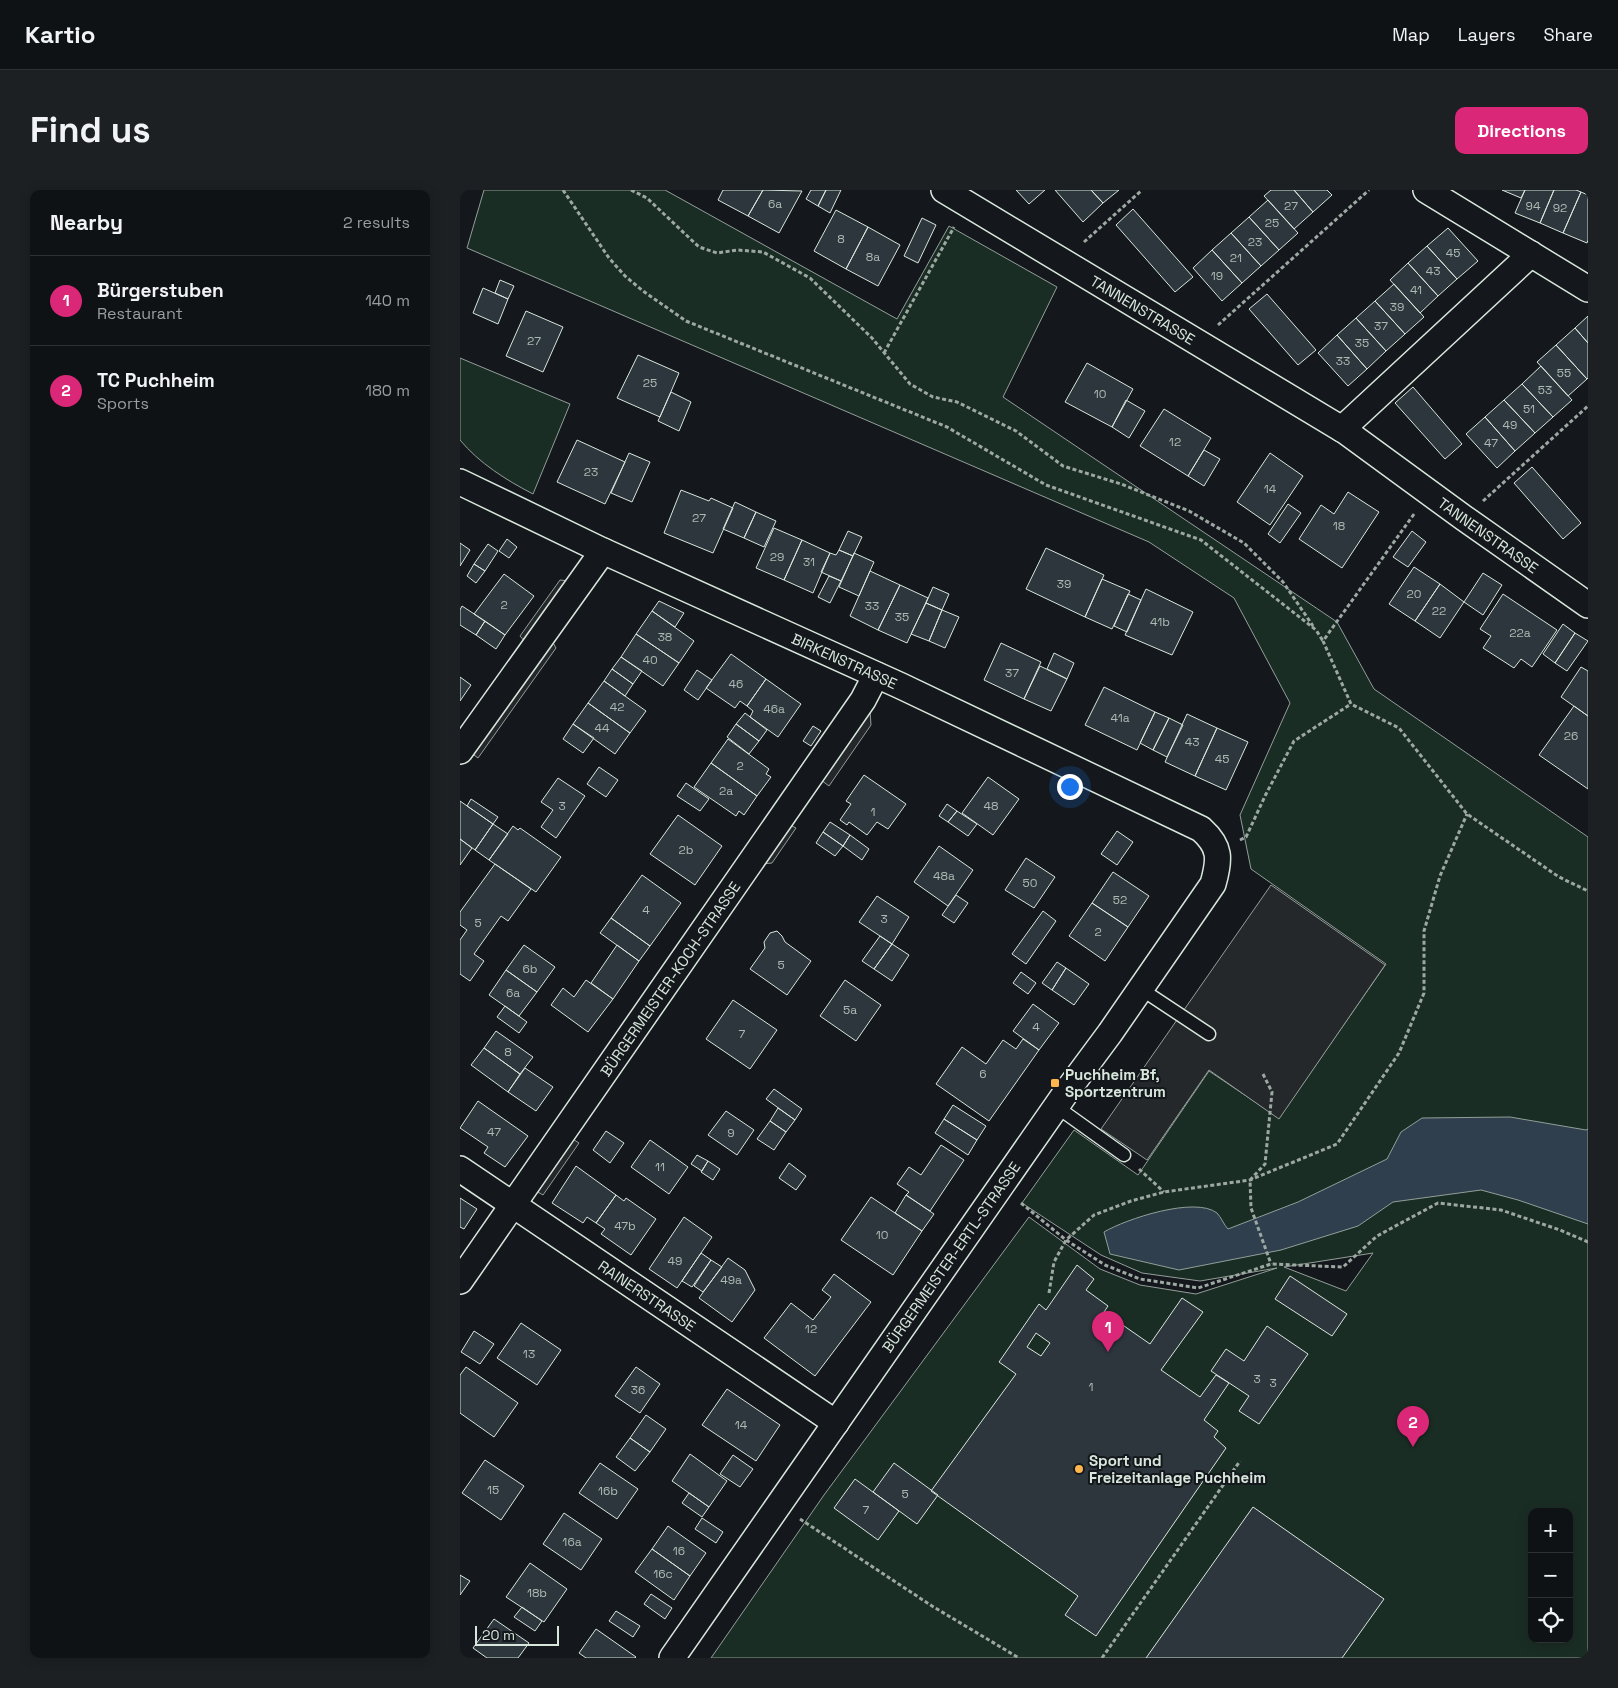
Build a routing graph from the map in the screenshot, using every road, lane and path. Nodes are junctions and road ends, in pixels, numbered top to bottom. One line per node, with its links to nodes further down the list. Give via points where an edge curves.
1 (564, 190): 20 (path, via 609,258 625,276 686,321 946,427 1046,485 1201,540)
2 (631, 190): 12 (path, via 647,198 699,247 717,253 736,250 763,252 810,278)
3 (944, 190): 7 (street, TANNENSTRASSE)
4 (1142, 190): 9 (path)
5 (1369, 190): 11 (path)
6 (1426, 190): 8 (street)
7 (968, 203): 9 (street, TANNENSTRASSE); 12 (path)
8 (1531, 254): 10 (street); 14 (street)
9 (1063, 261): 11 (street, TANNENSTRASSE)
10 (1588, 289)
11 (1199, 342): 14 (street, TANNENSTRASSE)
12 (884, 353): 20 (path, via 910,384 933,397 957,402 1016,431 1063,466 1121,484 1189,511 1244,543 1283,582)
13 (1588, 406): 17 (path)
14 (1342, 429): 16 (street, TANNENSTRASSE)
15 (461, 481): 18 (street, BIRKENSTRASSE)
16 (1430, 492): 17 (street, TANNENSTRASSE); 21 (path)
17 (1464, 518): 19 (street, TANNENSTRASSE)
18 (603, 551): 22 (street, BIRKENSTRASSE); 24 (street)
19 (1588, 605)
20 (1316, 630): 21 (path)
21 (1323, 641): 23 (path)
22 (876, 675): 26 (street, BIRKENSTRASSE, via 1201,828 1212,838); 37 (street, BÜRGERMEISTER-KOCH-STRASSE, via 863,700)
23 (1350, 704): 25 (path, via 1399,728); 26 (path, via 1294,741 1246,837)
24 (460, 751)
25 (1467, 814): 27 (path, via 1559,877); 34 (path, via 1440,876 1424,931 1424,993 1399,1053 1337,1144)
26 (1217, 852): 28 (street, BÜRGERMEISTER-ERTL-STRASSE, via 1218,865 1213,884)
27 (1588, 891)
28 (1141, 989): 29 (lane); 31 (street, BÜRGERMEISTER-ERTL-STRASSE)
29 (1209, 1034)
30 (1263, 1074): 34 (path, via 1272,1092 1265,1164)
31 (1057, 1107): 32 (lane); 35 (street, BÜRGERMEISTER-ERTL-STRASSE)
32 (1124, 1155): 36 (path)
33 (460, 1169): 37 (street, RAINERSTRASSE)
34 (1250, 1180): 36 (path); 40 (path, via 1251,1208)
35 (999, 1189): 38 (path); 43 (street, BÜRGERMEISTER-ERTL-STRASSE)
36 (1164, 1192): 38 (path, via 1094,1215)
37 (513, 1205): 41 (street, BÜRGERMEISTER-KOCH-STRASSE); 43 (street, RAINERSTRASSE)
38 (1066, 1240): 40 (path, via 1105,1265 1140,1279 1198,1288); 42 (path, via 1054,1262)
39 (1588, 1242): 40 (path, via 1501,1210 1438,1203 1377,1236 1344,1267)
40 (1271, 1264)
41 (460, 1281)
42 (1049, 1293)
43 (836, 1423): 45 (street, BÜRGERMEISTER-ERTL-STRASSE)
44 (1240, 1461): 48 (path)
45 (779, 1505): 46 (street, BÜRGERMEISTER-ERTL-STRASSE); 47 (path, via 932,1606)
46 (672, 1658)
47 (1019, 1658)
48 (1102, 1658)

